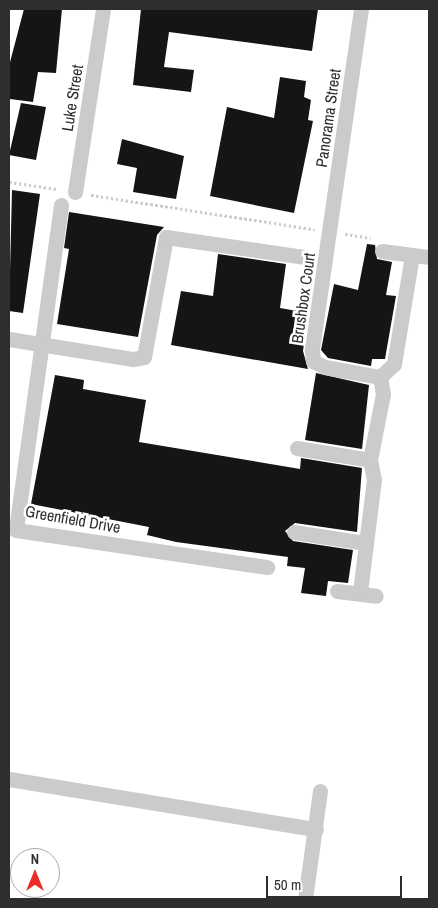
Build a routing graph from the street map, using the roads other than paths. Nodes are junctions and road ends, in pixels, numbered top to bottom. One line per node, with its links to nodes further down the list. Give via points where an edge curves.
1 (103, 9): 3 (street, Luke Street)
2 (361, 9): 5 (street, Panorama Street)
3 (75, 192)
4 (61, 206): 11 (street, Greenfield Drive)
5 (330, 232): 12 (street, Brushbox Court, via 313,361)
6 (378, 245): 7 (street)
7 (412, 255): 9 (street); 12 (street, via 394,364)
8 (304, 257): 11 (street, via 166,237 144,357 133,359)
9 (428, 257)
10 (9, 339): 11 (street)
11 (43, 344): 17 (street, Greenfield Drive, via 16,530)
12 (380, 377): 14 (street, via 383,394)
13 (297, 448): 14 (street)
14 (370, 460): 16 (street, via 374,480)
15 (294, 532): 16 (street)
16 (366, 543): 19 (street)
17 (267, 567)
18 (337, 591): 19 (street)
19 (360, 592): 20 (street)
20 (376, 596)
21 (9, 779): 23 (street)
22 (320, 791): 23 (street)
23 (316, 829): 24 (street)
24 (304, 899)

